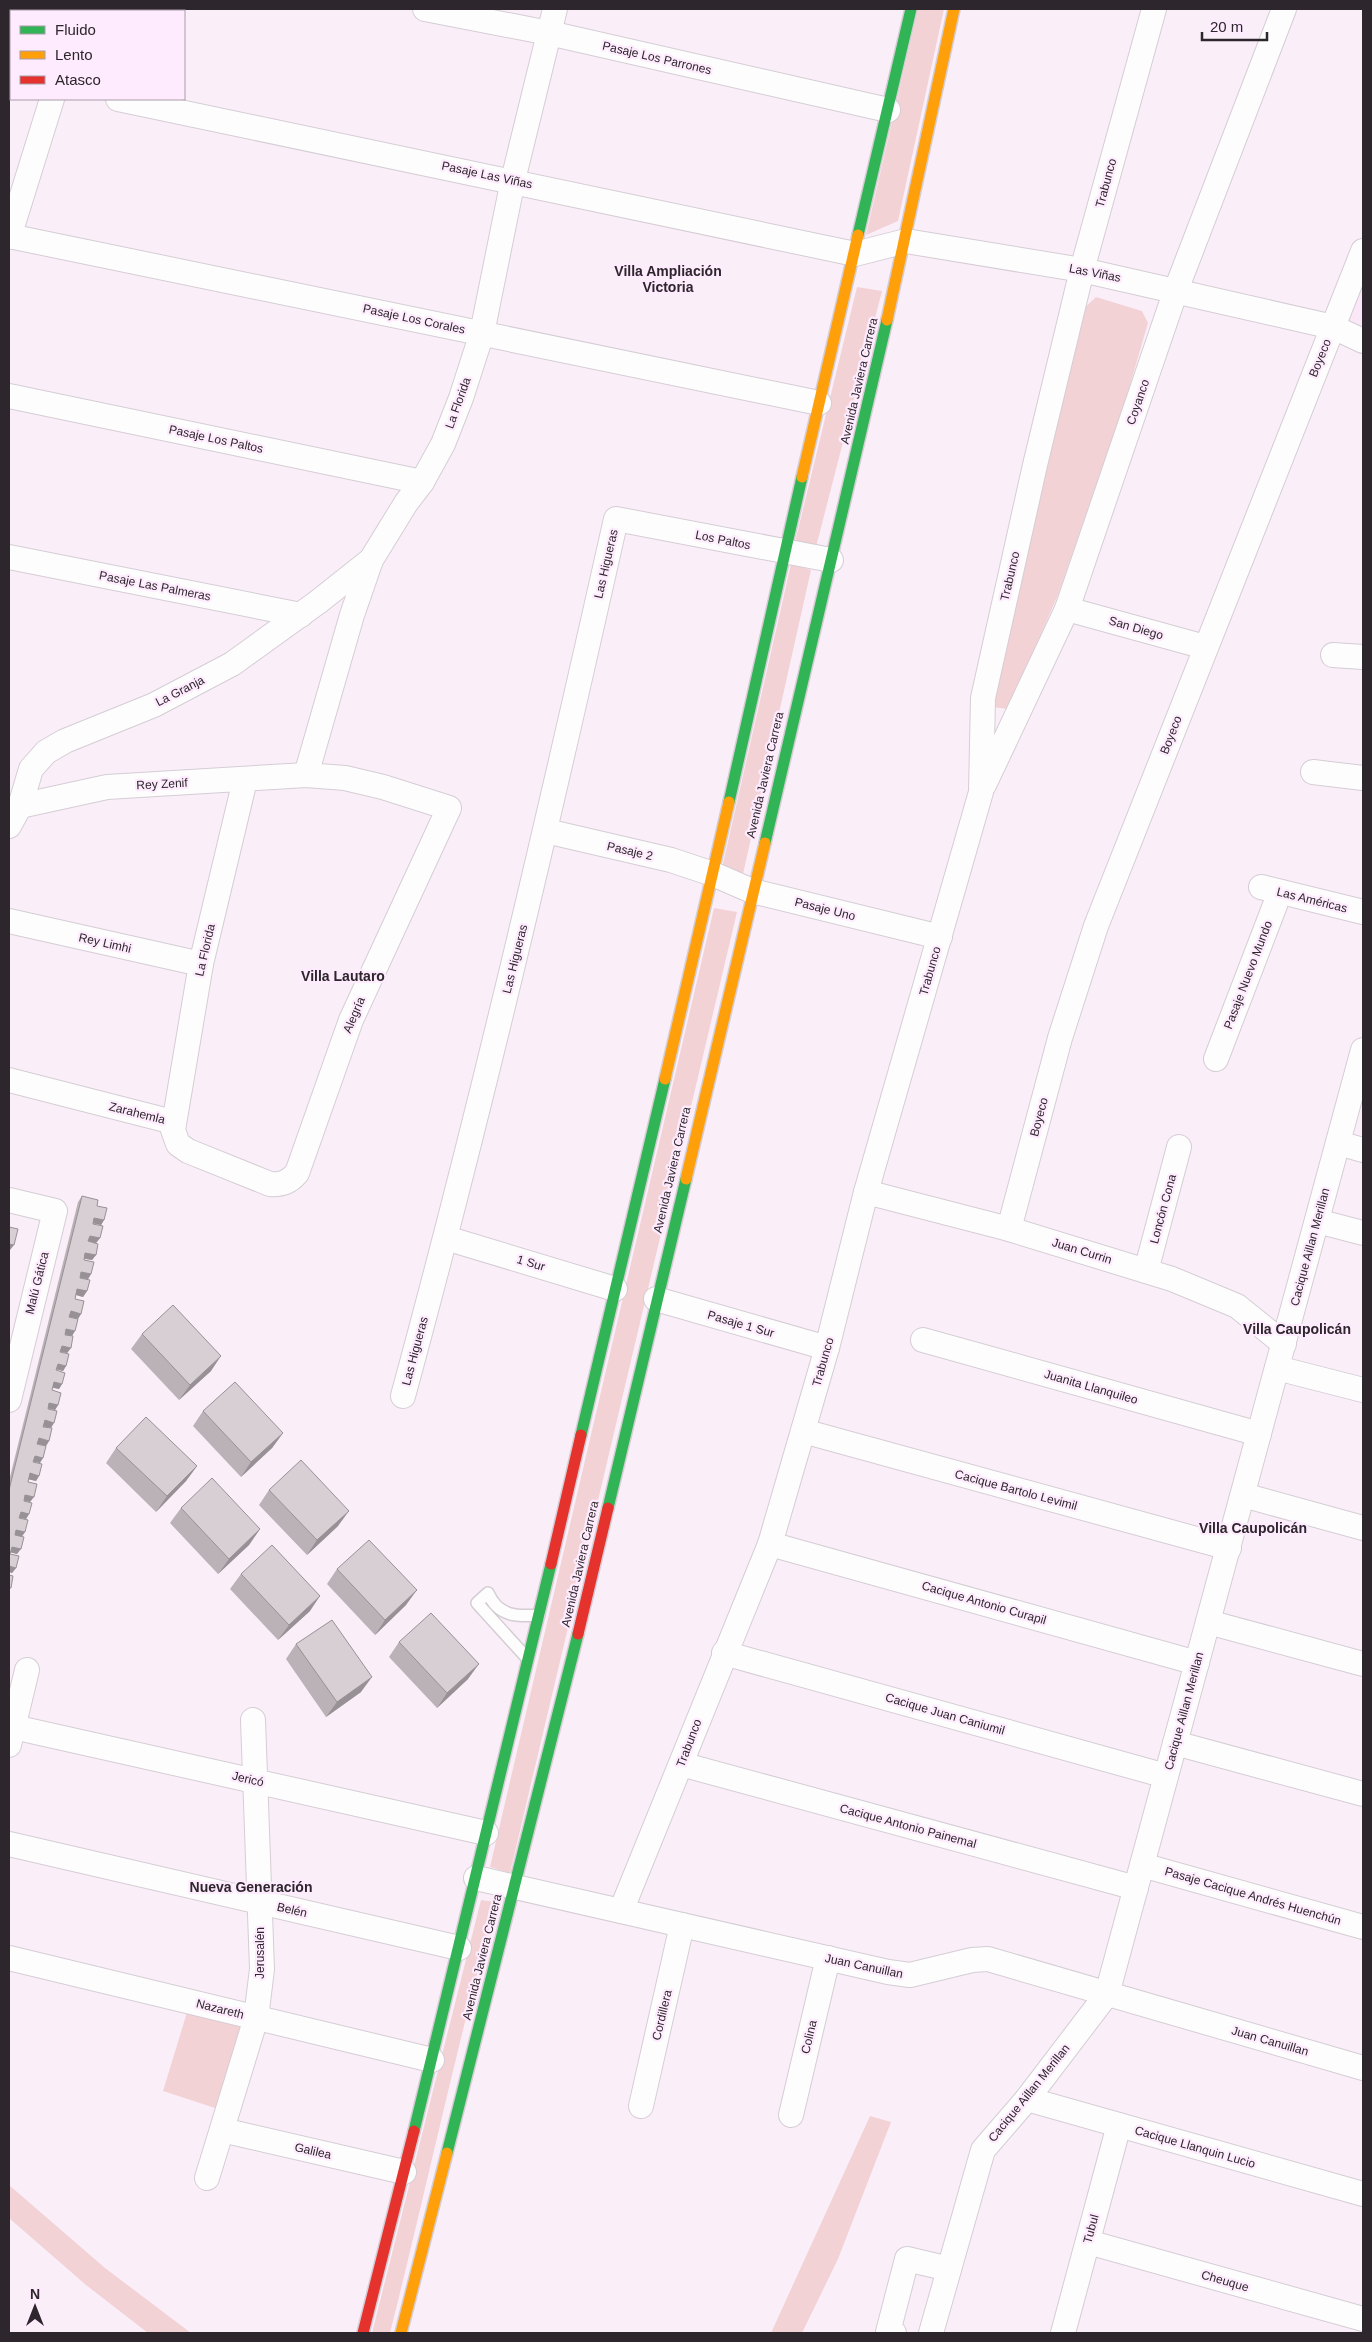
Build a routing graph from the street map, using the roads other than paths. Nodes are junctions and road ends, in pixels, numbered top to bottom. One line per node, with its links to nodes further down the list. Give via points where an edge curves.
1 (425, 9): 7 (street, Pasaje Los Parrones)
2 (556, 9): 7 (street, La Florida)
3 (911, 9): 10 (main road, Avenida Javiera Carrera)
4 (954, 9): 13 (main road, Avenida Javiera Carrera)
5 (1154, 9): 16 (street, Trabunco)
6 (1284, 9): 17 (street, Coyanco)
7 (549, 33): 10 (street, Pasaje Los Parrones); 11 (street, La Florida)
8 (52, 100): 12 (street)
9 (123, 100): 11 (street, Pasaje Las Viñas)
10 (888, 110): 15 (main road, Avenida Javiera Carrera)
11 (513, 180): 15 (street, Pasaje Las Viñas); 19 (street, La Florida)
12 (9, 236): 19 (street, Pasaje Los Corales)
13 (906, 241): 15 (street, Las Viñas); 16 (street, Las Viñas); 28 (main road, Avenida Javiera Carrera)
14 (1363, 251): 18 (street, Boyeco)
15 (855, 254): 22 (main road, Avenida Javiera Carrera)
16 (1082, 270): 17 (street, Las Viñas); 38 (street, Trabunco, via 982,698)
17 (1176, 290): 18 (street, Las Viñas); 29 (street, Coyanco)
18 (1333, 327): 20 (street, Las Viñas); 31 (street, Boyeco)
19 (482, 333): 22 (street, Pasaje Los Corales); 23 (street, La Florida, via 443,444)
20 (1363, 341)
21 (9, 396): 23 (street, Pasaje Los Paltos)
22 (819, 403): 25 (main road, Avenida Javiera Carrera)
23 (422, 482): 27 (street, La Florida)
24 (616, 519): 25 (street, Los Paltos); 40 (street, Las Higueras)
25 (785, 552): 28 (street, Los Paltos); 41 (main road, Avenida Javiera Carrera)
26 (9, 557): 30 (street, Pasaje Las Palmeras)
27 (371, 560): 30 (street, La Granja); 35 (street, La Florida)
28 (831, 560): 43 (main road, Avenida Javiera Carrera)
29 (1068, 609): 31 (street, San Diego); 38 (street, Coyanco)
30 (301, 615): 39 (street, La Granja, via 224,669 154,705 65,741 46,752 31,769)
31 (1205, 647): 59 (street, Boyeco, via 1096,926 1060,1038)
32 (1333, 655): 33 (street)
33 (1363, 657)
34 (1314, 772): 36 (street)
35 (306, 776): 37 (street, Rey Zenif); 55 (street, Alegría, via 345,778 448,808 351,1020)
36 (1363, 778)
37 (246, 780): 39 (street, Rey Zenif, via 107,787); 47 (street, La Florida)
38 (981, 792): 46 (street, Trabunco)
39 (14, 816)
40 (546, 831): 41 (street, Pasaje 2, via 671,860); 61 (street, Las Higueras)
41 (713, 874): 43 (street, Pasaje Uno); 63 (main road, Avenida Javiera Carrera)
42 (1271, 889): 44 (street, Las Américas); 49 (street, Pasaje Nuevo Mundo)
43 (752, 891): 46 (street, Pasaje Uno); 64 (main road, Avenida Javiera Carrera)
44 (1363, 912)
45 (9, 922): 47 (street, Rey Limhi)
46 (940, 937): 56 (street, Trabunco)
47 (201, 964): 51 (street, La Florida)
48 (1363, 1050): 52 (street, Cacique Aillan Merillan)
49 (1216, 1059)
50 (9, 1080): 51 (street, Zarahemla)
51 (173, 1122): 55 (street, Zarahemla, via 175,1138 188,1152 270,1184 285,1183)
52 (1338, 1143): 54 (street); 58 (street, Cacique Aillan Merillan)
53 (1179, 1147): 62 (street, Loncón Cona)
54 (1363, 1150)
55 (297, 1172)
56 (866, 1192): 59 (street, Juan Currin); 67 (street, Trabunco)
57 (9, 1200): 71 (street, Malú Gática, via 55,1211)
58 (1317, 1221): 60 (street); 66 (street, Cacique Aillan Merillan)
59 (1009, 1229): 62 (street, Juan Currin)
60 (1363, 1233)
61 (446, 1238): 63 (street, 1 Sur); 70 (street, Las Higueras)
62 (1146, 1271): 66 (street, Juan Currin, via 1237,1306)
63 (615, 1289): 78 (main road, Avenida Javiera Carrera)
64 (656, 1299): 67 (street, Pasaje 1 Sur); 96 (main road, Avenida Javiera Carrera, via 592,1578)
65 (923, 1340): 73 (street, Juanita Llanquileo)
66 (1284, 1344): 68 (street, Cacique Aillan Merillan)
67 (827, 1348): 72 (street, Trabunco)
68 (1277, 1368): 69 (street); 73 (street, Cacique Aillan Merillan)
69 (1363, 1390)
70 (403, 1396)
71 (9, 1400)
72 (803, 1431): 76 (street, Trabunco); 77 (street, Cacique Bartolo Levimil)
73 (1259, 1434): 74 (street, Cacique Aillan Merillan)
74 (1243, 1495): 75 (street); 77 (street, Cacique Aillan Merillan)
75 (1363, 1528)
76 (770, 1544): 80 (street, Trabunco); 82 (street, Cacique Antonio Curapil)
77 (1228, 1548): 79 (street, Cacique Aillan Merillan)
78 (539, 1615): 81 (main road, Avenida Javiera Carrera); 81 (lane, via 517,1617 506,1614 488,1593 477,1603)
79 (1208, 1622): 82 (street, Cacique Aillan Merillan); 83 (street)
80 (724, 1653): 88 (street, Trabunco); 89 (street, Cacique Juan Caniumil)
81 (527, 1658): 92 (main road, Avenida Javiera Carrera)
82 (1197, 1663): 87 (street, Cacique Aillan Merillan)
83 (1363, 1664)
84 (27, 1670): 86 (street)
85 (253, 1720): 90 (street, Jerusalén)
86 (10, 1732): 90 (street, Jericó)
87 (1175, 1743): 89 (street, Cacique Aillan Merillan); 91 (street)
88 (681, 1764): 97 (street, Cacique Antonio Painemal); 99 (street, Trabunco)
89 (1166, 1776): 94 (street, Cacique Aillan Merillan)
90 (255, 1780): 92 (street, Jericó); 98 (street, Jerusalén)
91 (1363, 1794)
92 (486, 1834): 95 (main road, Avenida Javiera Carrera)
93 (9, 1844): 98 (street, Belén)
94 (1142, 1865): 97 (street, Cacique Aillan Merillan); 101 (street, Pasaje Cacique Andrés Huenchún)
95 (476, 1878): 96 (street, Juan Canuillan); 102 (main road, Avenida Javiera Carrera)
96 (514, 1886): 99 (street, Juan Canuillan); 121 (main road, Avenida Javiera Carrera)
97 (1136, 1888): 105 (street, Cacique Aillan Merillan)
98 (260, 1903): 102 (street, Belén); 106 (street, Jerusalén, via 262,1969)
99 (621, 1911): 100 (street, Juan Canuillan)
100 (682, 1924): 104 (street, Juan Canuillan); 110 (street, Cordillera)
101 (1363, 1927)
102 (458, 1948): 107 (main road, Avenida Javiera Carrera)
103 (9, 1958): 106 (street, Nazareth)
104 (828, 1958): 105 (street, Juan Canuillan, via 910,1975 988,1959); 111 (street, Colina)
105 (1107, 1994): 108 (street, Juan Canuillan); 109 (street, Cacique Aillan Merillan)
106 (256, 2018): 107 (street, Nazareth); 113 (street, Jerusalén)
107 (432, 2060): 114 (main road, Avenida Javiera Carrera)
108 (1363, 2068)
109 (1027, 2099): 112 (street, Cacique Llanquin Lucio); 118 (street, Cacique Aillan Merillan, via 982,2150)
110 (641, 2106)
111 (790, 2115)
112 (1119, 2125): 116 (street, Cacique Llanquin Lucio); 117 (street, Tubul)
113 (222, 2130): 114 (street, Galilea); 115 (street, Jerusalén)
114 (404, 2172): 120 (main road, Avenida Javiera Carrera)
115 (207, 2178)
116 (1363, 2194)
117 (1088, 2242): 119 (street, Cheuque); 124 (street, Tubul)
118 (949, 2269): 122 (street, via 907,2259 888,2332); 123 (street, Cacique Aillan Merillan)
119 (1363, 2319)
120 (363, 2333)
121 (401, 2333)
122 (894, 2333)
123 (931, 2333)
124 (1063, 2333)

